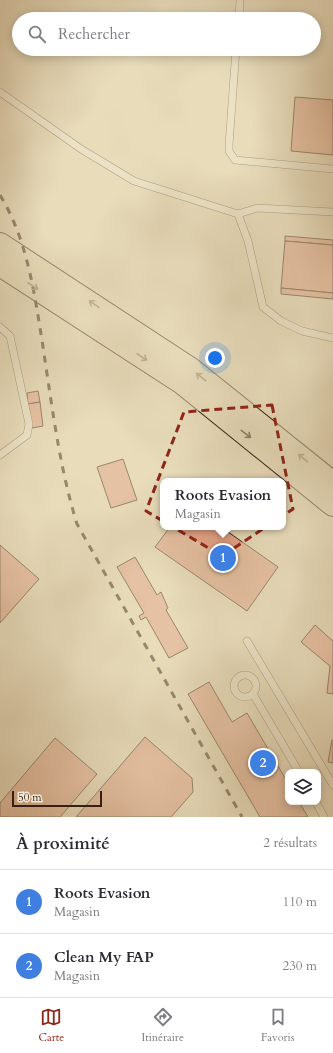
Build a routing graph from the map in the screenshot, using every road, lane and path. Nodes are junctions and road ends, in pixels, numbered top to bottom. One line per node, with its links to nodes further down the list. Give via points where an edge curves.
1 (240, 0): 2 (lane)
2 (239, 12)
3 (235, 56): 5 (lane, via 229,145 229,151 235,160)
4 (0, 92): 7 (lane, via 81,149 134,181)
5 (333, 169)
6 (333, 212): 7 (lane, via 257,208)
7 (238, 214): 11 (lane, via 248,242 264,307 281,321 302,332)
8 (0, 244): 13 (highway, one-way to 8, via 191,369)
9 (0, 265): 14 (highway, one-way to 14, via 182,383)
10 (0, 327): 12 (lane, via 10,336 28,424 27,435)
11 (333, 338)
12 (0, 455)
13 (333, 483)
14 (333, 505)
15 (247, 641): 18 (lane)
16 (253, 694): 17 (lane)
17 (297, 769)
18 (333, 785)
19 (318, 805): 20 (lane)
20 (324, 817)

